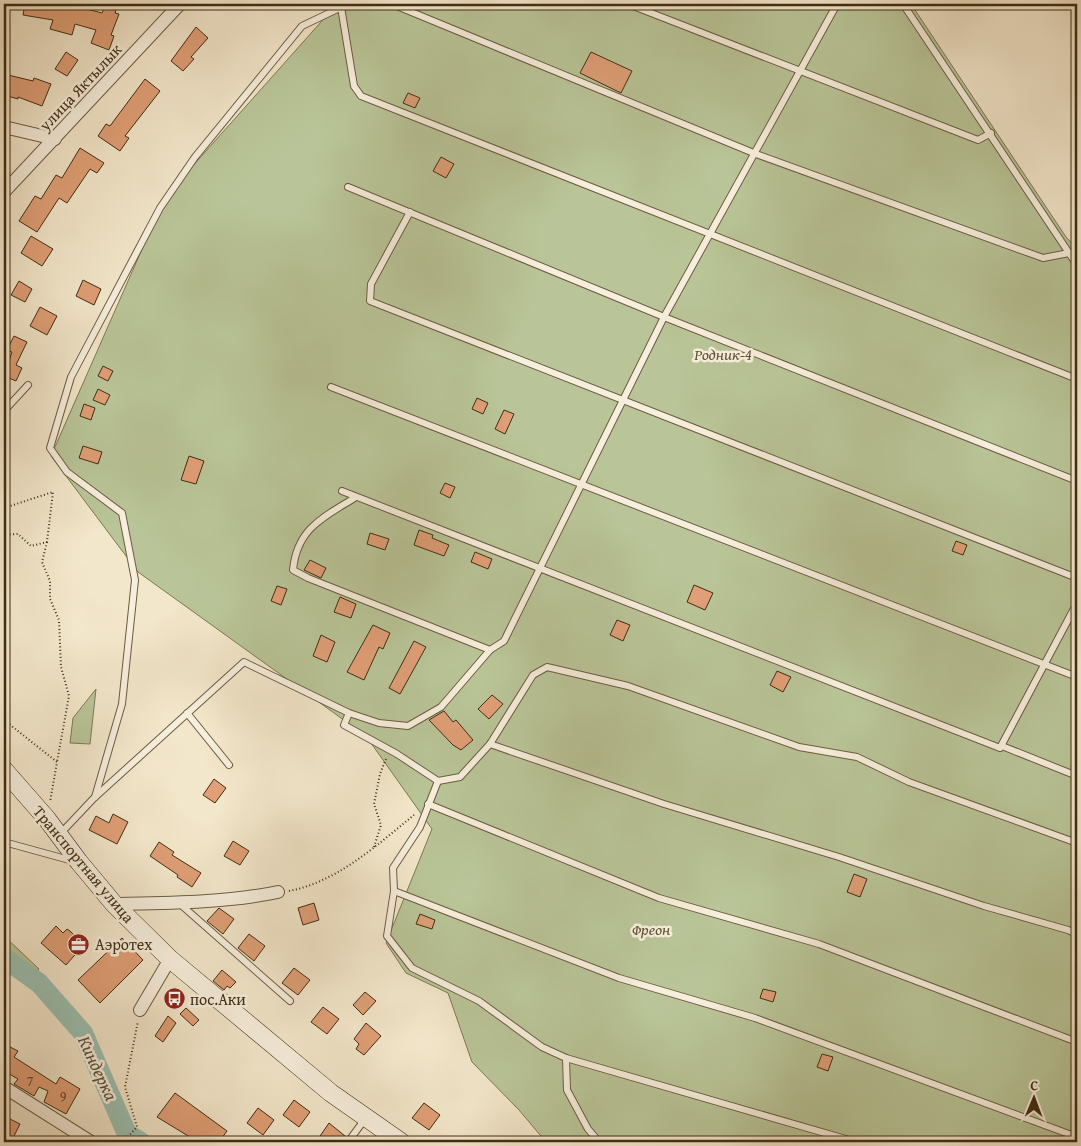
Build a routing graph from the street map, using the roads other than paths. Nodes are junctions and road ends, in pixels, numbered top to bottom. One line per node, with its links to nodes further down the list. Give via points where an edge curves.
1 (180, 4): 11 (street, улица Яктылык)
2 (348, 4): 7 (lane)
3 (392, 4): 12 (lane)
4 (628, 4): 8 (lane)
5 (837, 4): 8 (lane)
6 (903, 4): 10 (lane)
7 (341, 7): 16 (lane, via 354,86 361,96); 43 (lane, via 302,26 195,157 160,208 71,377 50,448 68,472 122,513 135,580 122,704)
8 (800, 72): 10 (lane, via 978,140); 12 (lane)
9 (4, 127): 11 (street)
10 (992, 134): 17 (lane)
11 (55, 139): 14 (street, улица Яктылык)
12 (756, 154): 16 (lane); 17 (lane, via 1043,258)
13 (348, 187): 15 (lane)
14 (4, 192)
15 (410, 212): 19 (lane); 23 (lane, via 371,284 370,301)
16 (712, 234): 19 (lane); 20 (lane)
17 (1069, 253): 18 (lane)
18 (1077, 265)
19 (664, 317): 23 (lane); 25 (lane)
20 (1077, 379)
21 (28, 385): 24 (lane)
22 (331, 387): 26 (lane)
23 (621, 401): 26 (lane); 30 (lane)
24 (4, 411)
25 (1077, 481)
26 (582, 483): 29 (lane); 33 (lane)
27 (342, 491): 28 (lane)
28 (356, 497): 29 (lane); 32 (lane, via 313,524 294,556 293,570)
29 (541, 570): 32 (lane, via 504,641); 38 (lane, via 1000,748)
30 (1077, 578)
31 (1077, 603): 33 (lane)
32 (490, 650): 36 (lane, via 441,707 408,726 379,723)
33 (1045, 664): 34 (lane); 38 (lane)
34 (1077, 677)
35 (187, 713): 36 (lane, via 244,662); 39 (lane); 43 (lane)
36 (350, 713): 42 (lane, via 344,725)
37 (490, 744): 42 (lane, via 460,776); 47 (lane, via 533,675 547,667 628,686 799,747 857,757 909,782); 53 (lane, via 664,804)
38 (1002, 746): 41 (lane)
39 (229, 765)
40 (4, 770): 45 (street, Транспортная улица)
41 (1077, 776)
42 (438, 781): 44 (lane)
43 (94, 798): 45 (lane)
44 (428, 804): 49 (lane, via 420,827 393,868); 57 (lane, via 659,898 819,944)
45 (60, 835): 48 (street, Транспортная улица)
46 (4, 842): 48 (lane)
47 (1077, 843)
48 (79, 862): 52 (street, Транспортная улица)
49 (394, 891): 58 (lane, via 386,936 412,968 479,1001 542,1047); 61 (lane, via 619,978 755,1018)
50 (278, 892): 51 (street)
51 (178, 903): 52 (street); 55 (lane)
52 (114, 904): 54 (street, Транспортная улица)
53 (1077, 934)
54 (170, 959): 56 (street); 60 (street, Транспортная улица, via 331,1093)
55 (290, 1001)
56 (140, 1010)
57 (1077, 1042)
58 (566, 1058): 65 (lane, via 567,1090 588,1129); 66 (lane)
59 (4, 1087): 62 (street)
60 (367, 1118): 63 (lane); 64 (street, Транспортная улица)
61 (1077, 1137)
62 (91, 1142)
63 (348, 1142)
64 (401, 1142)
65 (599, 1142)
66 (856, 1142)

